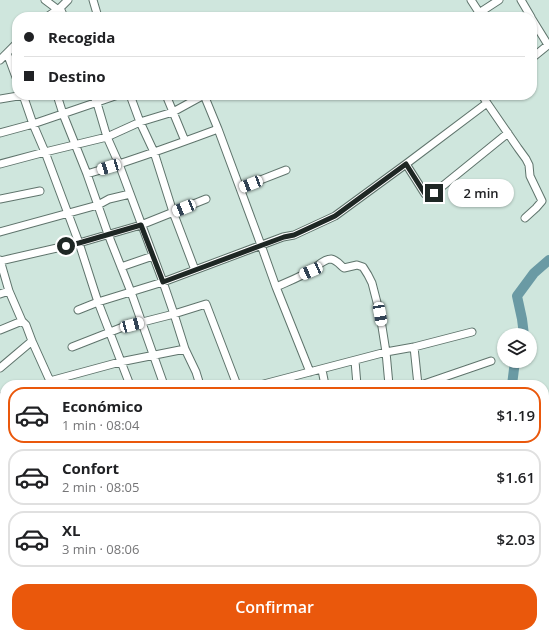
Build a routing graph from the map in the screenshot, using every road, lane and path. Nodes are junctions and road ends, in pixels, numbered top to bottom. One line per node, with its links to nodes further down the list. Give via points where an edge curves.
1 (45, 0): 7 (street)
2 (68, 0): 7 (street)
3 (93, 0): 10 (street)
4 (471, 0): 11 (street)
5 (499, 0): 12 (street)
6 (520, 0): 13 (street)
7 (59, 9): 8 (street); 9 (street)
8 (54, 12)
9 (61, 12)
10 (97, 12)
11 (479, 12)
12 (485, 12)
13 (528, 12)
14 (537, 27): 17 (street, via 548,45)
15 (12, 48): 16 (street)
16 (7, 53): 18 (street); 19 (street)
17 (537, 54)
18 (0, 60)
19 (12, 66)
20 (12, 97): 21 (street)
21 (0, 99)
22 (25, 100): 36 (street)
23 (59, 100): 34 (street)
24 (96, 100): 31 (street)
25 (105, 100): 31 (street)
26 (132, 100): 35 (street)
27 (168, 100): 33 (street)
28 (195, 100): 33 (street)
29 (206, 100): 37 (street)
30 (485, 100): 32 (street)
31 (97, 103): 34 (street); 40 (street)
32 (487, 103): 39 (street); 47 (street)
33 (173, 112): 35 (street); 41 (street)
34 (63, 114): 36 (street); 42 (street)
35 (140, 122): 40 (street); 44 (street)
36 (33, 124): 38 (street); 43 (street)
37 (218, 128): 41 (street); 50 (street)
38 (0, 133)
39 (508, 133): 47 (street, via 429,195 425,194); 58 (street, via 526,159 530,176 542,201)
40 (107, 137): 42 (street); 46 (street)
41 (185, 141): 44 (street)
42 (75, 145): 43 (street); 49 (street)
43 (45, 152): 45 (street); 57 (street)
44 (154, 152): 46 (street); 56 (street)
45 (0, 164)
46 (119, 164): 49 (street); 52 (street)
47 (406, 164): 63 (street, via 335,216 294,235)
48 (286, 170): 50 (street)
49 (87, 174): 55 (street)
50 (240, 188): 63 (street)
51 (40, 191): 53 (street)
52 (130, 194): 55 (street, via 109,199); 59 (street)
53 (0, 199)
54 (206, 199): 56 (street)
55 (98, 205): 57 (street); 61 (street)
56 (173, 212): 59 (street); 67 (street)
57 (68, 213): 60 (street); 62 (street)
58 (524, 218)
59 (141, 225): 61 (street); 64 (street)
60 (0, 232)
61 (108, 234): 62 (street); 66 (street)
62 (79, 243): 65 (street); 73 (street)
63 (261, 245): 67 (street); 69 (street)
64 (153, 256): 66 (street); 68 (street)
65 (0, 260): 70 (street)
66 (121, 267): 71 (street)
67 (195, 270): 68 (street)
68 (163, 282): 71 (street); 75 (street)
69 (276, 287): 85 (street, via 311,271 324,260 336,260 344,268 357,265 363,267 372,283); 92 (street)
70 (9, 291): 72 (street); 76 (street)
71 (131, 292): 73 (street); 77 (street)
72 (0, 294)
73 (98, 302): 74 (street); 79 (street)
74 (78, 310)
75 (174, 314): 77 (street); 84 (street); 98 (street, via 206,304)
76 (22, 321): 78 (street); 81 (street)
77 (142, 322): 79 (street); 86 (street)
78 (0, 330)
79 (110, 332): 82 (street); 89 (street)
80 (472, 332): 83 (street)
81 (32, 341): 90 (street); 93 (street)
82 (72, 347)
83 (414, 347): 85 (street); 103 (street)
84 (184, 349): 86 (street); 97 (street)
85 (386, 352): 87 (street); 102 (street)
86 (154, 355): 89 (street); 96 (street)
87 (355, 361): 91 (street); 101 (street)
88 (491, 361): 104 (street)
89 (120, 362): 94 (street); 95 (street)
90 (0, 368)
91 (322, 370): 92 (street); 100 (street)
92 (310, 372): 99 (street)
93 (48, 380)
94 (59, 380)
95 (128, 380)
96 (162, 380)
97 (198, 380)
98 (235, 380)
99 (279, 380)
100 (324, 380)
101 (357, 380)
102 (389, 380)
103 (418, 380)
104 (434, 380)

